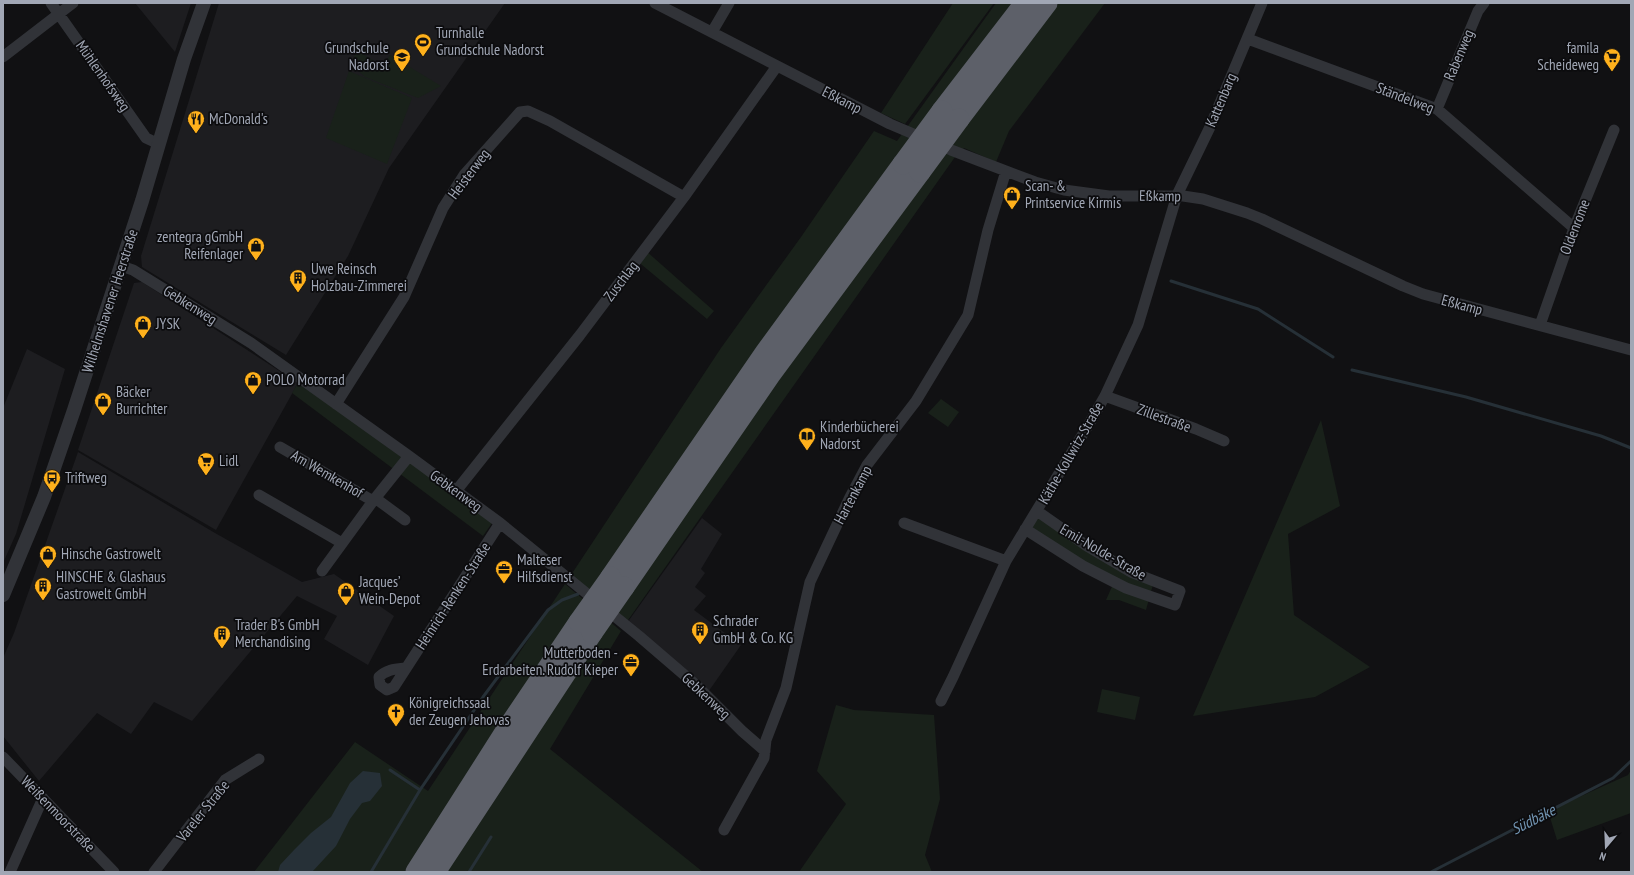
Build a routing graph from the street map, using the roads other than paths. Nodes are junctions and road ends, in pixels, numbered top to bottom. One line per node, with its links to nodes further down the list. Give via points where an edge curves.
1 (51, 3): 10 (street, Mühlenhofsweg)
2 (73, 3): 10 (street)
3 (204, 3): 18 (street, Wilhelmshavener Heerstraße)
4 (655, 3): 11 (street, Eßkamp)
5 (729, 3): 11 (street)
6 (1026, 3): 16 (highway)
7 (1047, 3): 16 (highway)
8 (1262, 3): 12 (street, Kattenbarg)
9 (1484, 3): 15 (street, Rabenweg, via 1478,11)
10 (59, 14): 13 (street); 18 (street, Mühlenhofsweg, via 146,138)
11 (712, 32): 14 (street, Eßkamp)
12 (1248, 39): 15 (street, Ständelweg); 20 (street, Kattenbarg, via 1193,165)
13 (3, 57)
14 (777, 66): 19 (street, Eßkamp, via 890,124); 21 (street, Zuschlag)
15 (1437, 109): 22 (street, Ständelweg)
16 (950, 115): 43 (highway, bridge, via 912,168 765,353)
17 (1614, 130): 22 (street, Oldenrome)
18 (159, 144): 23 (street, Wilhelmshavener Heerstraße)
19 (1006, 171): 20 (street, Eßkamp, via 1064,190 1109,196); 46 (street, Hartenkamp, via 988,230 968,315 916,402 867,465 810,582 786,688 766,740)
20 (1177, 195): 24 (street, Eßkamp, via 1247,213 1423,294); 26 (street, Käthe-Kollwitz-Straße, via 1138,325)
21 (684, 197): 27 (street, Heisterweg, via 550,121 528,111 520,112 464,175 443,208 404,297); 31 (street, Zuschlag, via 572,346)
22 (1574, 228): 24 (street, Oldenrome)
23 (122, 266): 27 (street, Gebkenweg, via 133,270 251,343); 42 (street, Wilhelmshavener Heerstraße, via 44,497)
24 (1540, 325): 25 (street, Eßkamp)
25 (1631, 350)
26 (1104, 396): 28 (street, Zillestraße); 34 (street, Käthe-Kollwitz-Straße)
27 (336, 404): 30 (street, Gebkenweg)
28 (1224, 441)
29 (280, 447): 33 (street, Am Wemkenhof)
30 (409, 456): 31 (street, Gebkenweg); 33 (street, Am Wemkenhof)
31 (456, 491): 36 (street, Gebkenweg)
32 (259, 495): 39 (street)
33 (374, 500): 35 (street, Am Wemkenhof); 39 (street, Am Wemkenhof)
34 (1037, 511): 38 (street, Käthe-Kollwitz-Straße); 38 (street, Emil-Nolde-Straße, via 1087,546 1131,572 1180,591 1175,605 1126,588 1083,566)
35 (404, 520)
36 (500, 523): 44 (street, Heinrich-Renken-Straße); 46 (street, Gebkenweg, via 696,685)
37 (904, 523): 40 (street)
38 (1025, 529): 40 (street, Käthe-Kollwitz-Straße)
39 (342, 543): 41 (street, Am Wemkenhof)
40 (1006, 561): 45 (street, Käthe-Kollwitz-Straße)
41 (322, 570)
42 (3, 595)
43 (586, 627): 54 (highway, via 509,726); 55 (highway)
44 (406, 668)
45 (941, 701)
46 (765, 751): 50 (street, Hartenkamp, via 764,758)
47 (3, 757): 49 (street, Weißenmoorstraße)
48 (259, 759): 53 (street, Vareler Straße, via 225,780)
49 (43, 798): 51 (street); 52 (street, Weißenmoorstraße)
50 (724, 830)
51 (10, 872)
52 (114, 872)
53 (154, 872)
54 (416, 872)
55 (435, 872)

